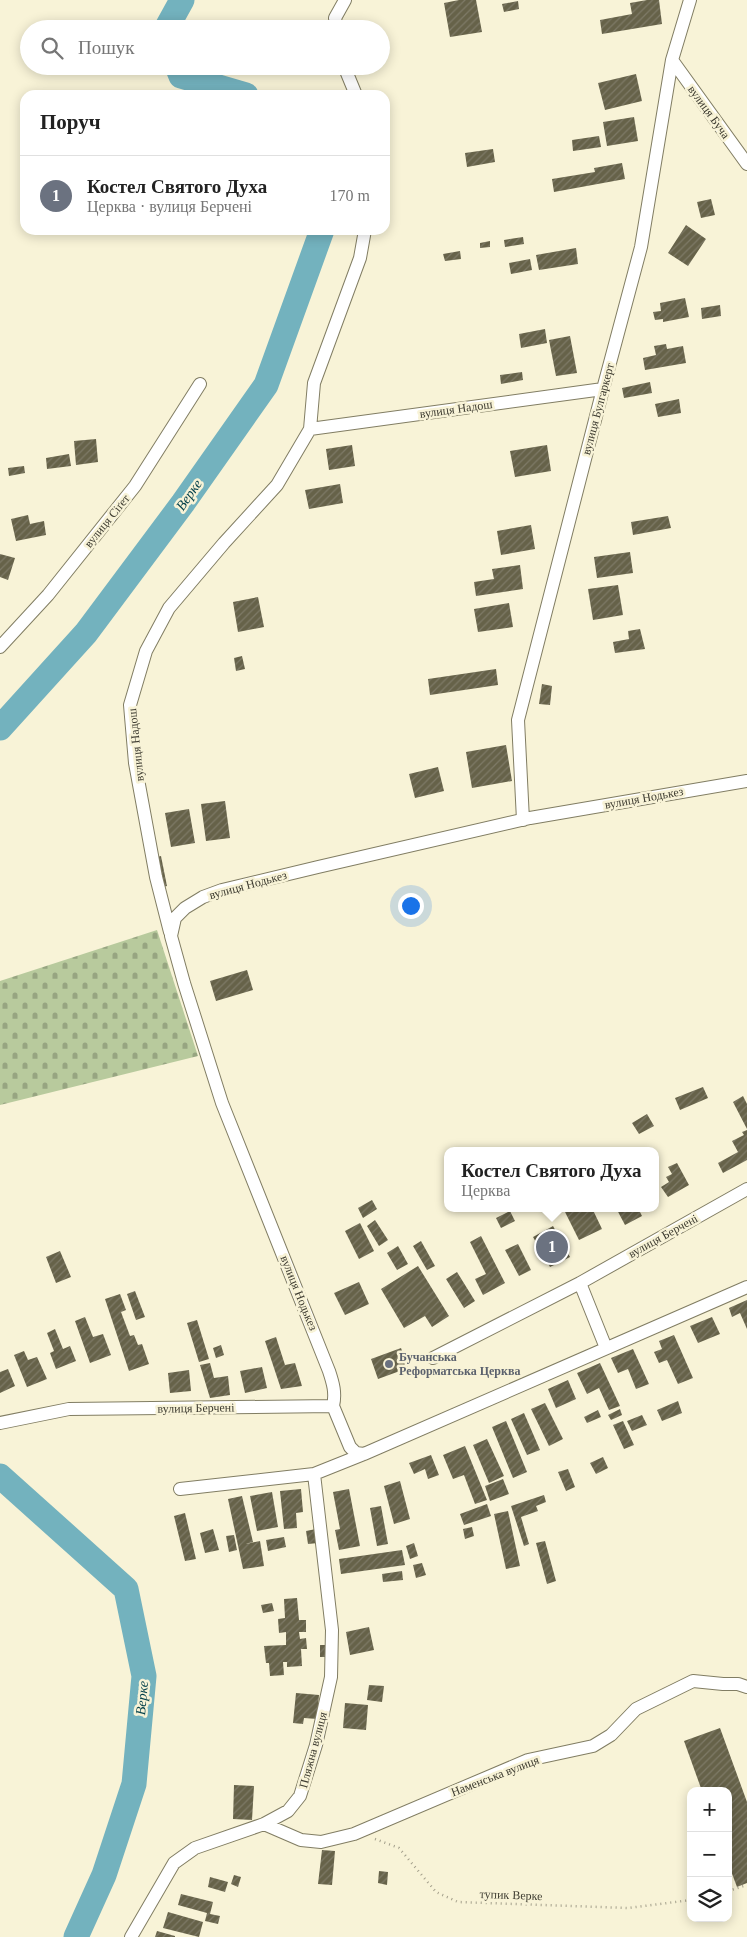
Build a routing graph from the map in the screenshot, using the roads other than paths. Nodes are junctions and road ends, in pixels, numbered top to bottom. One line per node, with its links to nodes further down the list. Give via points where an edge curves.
1 (345, 0): 3 (street)
2 (690, 0): 4 (street, вулиця Булгаркерт)
3 (335, 20)
4 (672, 60): 7 (street, вулиця Буча); 10 (street, вулиця Булгаркерт, via 641,247)
5 (348, 75): 6 (street)
6 (354, 90)
7 (747, 164)
8 (364, 235): 11 (street, вулиця Надош, via 360,258 314,383)
9 (200, 384): 12 (street, вулиця Сіґет, via 135,486 48,595)
10 (602, 389): 11 (street, вулиця Надош); 14 (street, вулиця Булгаркерт, via 518,720)
11 (310, 429): 15 (street, вулиця Надош, via 277,484 169,608 146,651 130,705 139,782 156,877)
12 (0, 647)
13 (747, 781): 14 (street, вулиця Нодькез)
14 (523, 820): 15 (street, вулиця Нодькез, via 222,890 185,908 175,918)
15 (171, 936): 21 (street, вулиця Нодькез, via 222,1102 334,1386)
16 (747, 1190): 17 (street, вулиця Берчені)
17 (580, 1283): 19 (street); 20 (street, вулиця Берчені)
18 (747, 1287): 19 (street)
19 (606, 1348): 23 (street)
20 (433, 1358)
21 (333, 1406): 22 (street, вулиця Берчені, via 69,1409); 23 (street, via 350,1448)
22 (0, 1423)
23 (364, 1454): 24 (street)
24 (314, 1474): 25 (street); 27 (street, Пляжна вулиця, via 332,1630 331,1677 316,1745 300,1796 288,1811)
25 (180, 1489)
26 (747, 1687): 27 (street, Наменська вулиця, via 694,1681 636,1709 611,1734 593,1746 528,1760 354,1834 321,1842 301,1840)
27 (264, 1824): 28 (street, Пляжна вулиця, via 195,1848 174,1863)
28 (131, 1937)

